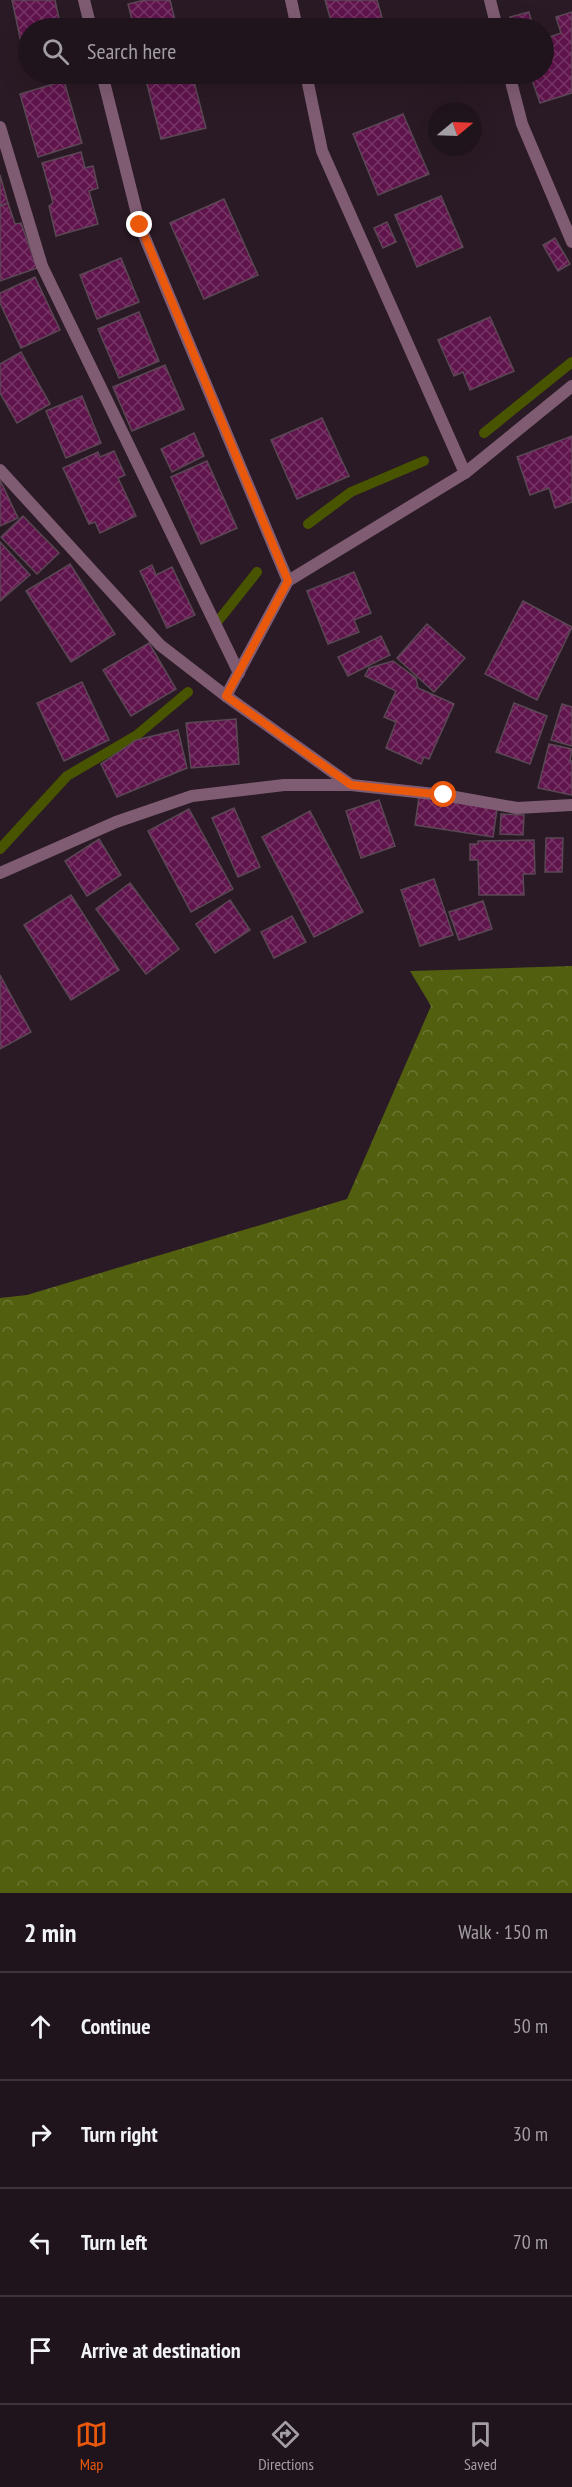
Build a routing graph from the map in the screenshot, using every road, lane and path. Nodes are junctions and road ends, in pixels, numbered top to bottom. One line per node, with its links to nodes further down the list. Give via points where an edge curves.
1 (84, 0): 4 (street)
2 (291, 0): 5 (street)
3 (490, 0): 6 (street)
4 (88, 18)
5 (295, 18)
6 (494, 18)
7 (105, 84): 15 (street, via 140,225)
8 (308, 84): 14 (street, via 322,151)
9 (512, 84): 11 (street, via 522,124)
10 (0, 127): 16 (street, via 42,266)
11 (572, 242)
12 (572, 386): 14 (street)
13 (0, 470): 17 (street, via 160,645)
14 (465, 473): 15 (street)
15 (288, 581): 16 (street)
16 (238, 673): 17 (street)
17 (226, 696): 18 (street)
18 (351, 785): 19 (street, via 517,808); 20 (street, via 284,786 192,796 116,822)
19 (572, 806)
20 (0, 873)

